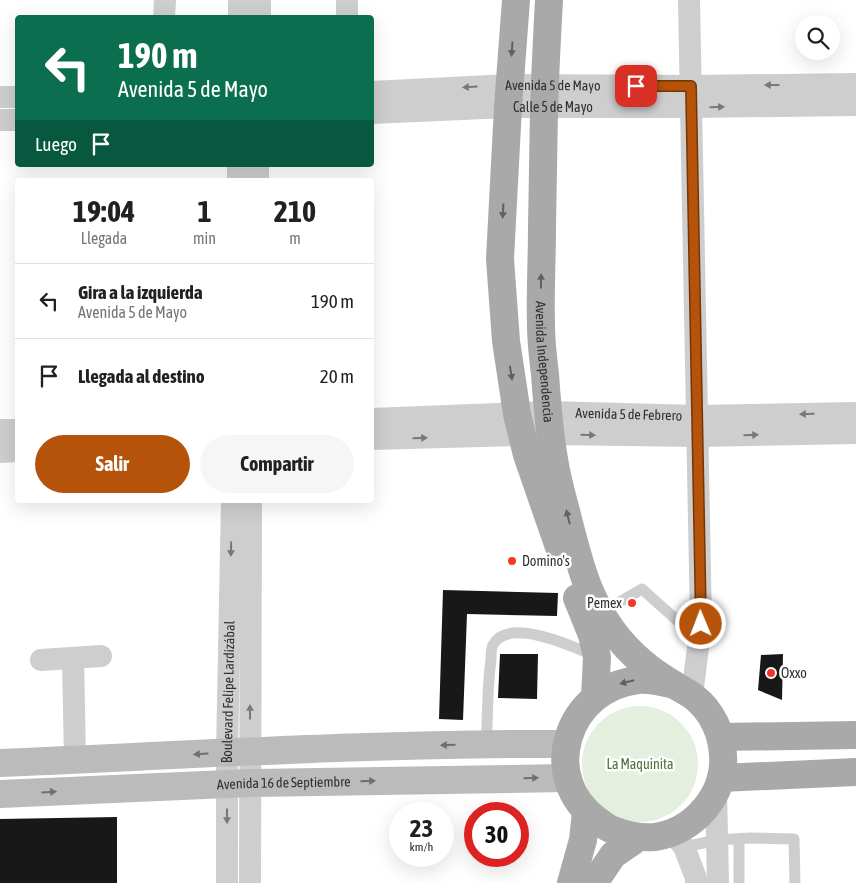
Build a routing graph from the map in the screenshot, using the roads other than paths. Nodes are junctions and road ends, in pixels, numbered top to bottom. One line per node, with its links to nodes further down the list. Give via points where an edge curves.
1 (166, 0): 8 (street)
2 (239, 0): 9 (street)
3 (260, 0): 10 (street)
4 (346, 0): 11 (street)
5 (516, 0): 15 (main road, Avenida Independencia, one-way to 15)
6 (549, 0): 16 (main road, Avenida Independencia)
7 (689, 0): 18 (street)
8 (164, 15)
9 (239, 15)
10 (260, 15)
11 (347, 15)
12 (856, 84): 14 (street)
13 (374, 92): 15 (street, Avenida 5 de Mayo, one-way to 13)
14 (807, 95): 18 (street, Calle 5 de Mayo); 20 (street, Calle 5 de Mayo)
15 (509, 96): 16 (street, Avenida 5 de Mayo); 21 (street, Calle 5 de Mayo); 26 (main road, Avenida Independencia, one-way to 26, via 500,259 506,341)
16 (545, 96): 18 (street, Calle 5 de Mayo); 24 (main road, Avenida Independencia, one-way to 16, via 541,326)
17 (0, 97): 19 (street)
18 (691, 97): 27 (street)
19 (15, 98)
20 (856, 105)
21 (374, 113)
22 (0, 120): 23 (street)
23 (15, 120)
24 (549, 423): 26 (street, Avenida 5 de Febrero); 27 (street, Avenida 5 de Febrero); 36 (main road, Avenida Independencia, one-way to 24, via 590,590 554,462)
25 (854, 423): 27 (street, Avenida 5 de Febrero)
26 (520, 424): 28 (street, Avenida 5 de Febrero); 36 (main road, Avenida Independencia, via 527,455 574,590)
27 (698, 426): 37 (street)
28 (380, 429)
29 (0, 430): 30 (street)
30 (15, 430)
31 (15, 451): 32 (street)
32 (0, 452)
33 (232, 503): 35 (street, Boulevard Felipe Lardizábal, one-way to 35)
34 (251, 503): 35 (street, Boulevard Felipe Lardizábal)
35 (241, 579): 48 (street, Boulevard Felipe Lardizábal)
36 (594, 616): 37 (lane, via 642,589); 39 (main road, Avenida Independencia, via 592,635); 42 (main road, Avenida Independencia, via 643,663)
37 (699, 640): 42 (street)
38 (101, 656): 40 (street)
39 (597, 657): 43 (main road, Avenida Independencia); 46 (lane, via 562,642 523,632 500,637 492,645)
40 (73, 658): 41 (street); 49 (street)
41 (41, 660)
42 (683, 690): 43 (main road, one-way to 43, via 641,679 609,688); 45 (main road, via 704,706)
43 (595, 697): 47 (main road, via 572,726)
44 (856, 735): 45 (main road)
45 (721, 737): 54 (main road, via 724,758)
46 (486, 744): 47 (main road); 48 (main road, one-way to 48)
47 (566, 744): 52 (main road)
48 (238, 752): 49 (main road, one-way to 49); 53 (street, Boulevard Felipe Lardizábal)
49 (75, 760): 50 (main road)
50 (0, 763)
51 (856, 772): 54 (main road)
52 (568, 778): 53 (main road, Avenida 16 de Septiembre, one-way to 52); 56 (main road)
53 (239, 783): 55 (main road, Avenida 16 de Septiembre, one-way to 53); 60 (street, Boulevard Felipe Lardizábal, one-way to 60); 61 (street, Boulevard Felipe Lardizábal)
54 (719, 785): 58 (main road, via 705,808); 59 (street)
55 (0, 794)
56 (586, 812): 57 (main road, via 610,830); 62 (main road)
57 (639, 837): 58 (main road); 63 (main road, via 613,855)
58 (678, 839): 59 (lane); 64 (street)
59 (728, 839): 65 (street); 66 (lane); 67 (lane, via 794,839)
60 (228, 883)
61 (250, 883)
62 (571, 883)
63 (594, 883)
64 (696, 883)
65 (718, 883)
66 (739, 883)
67 (795, 883)

